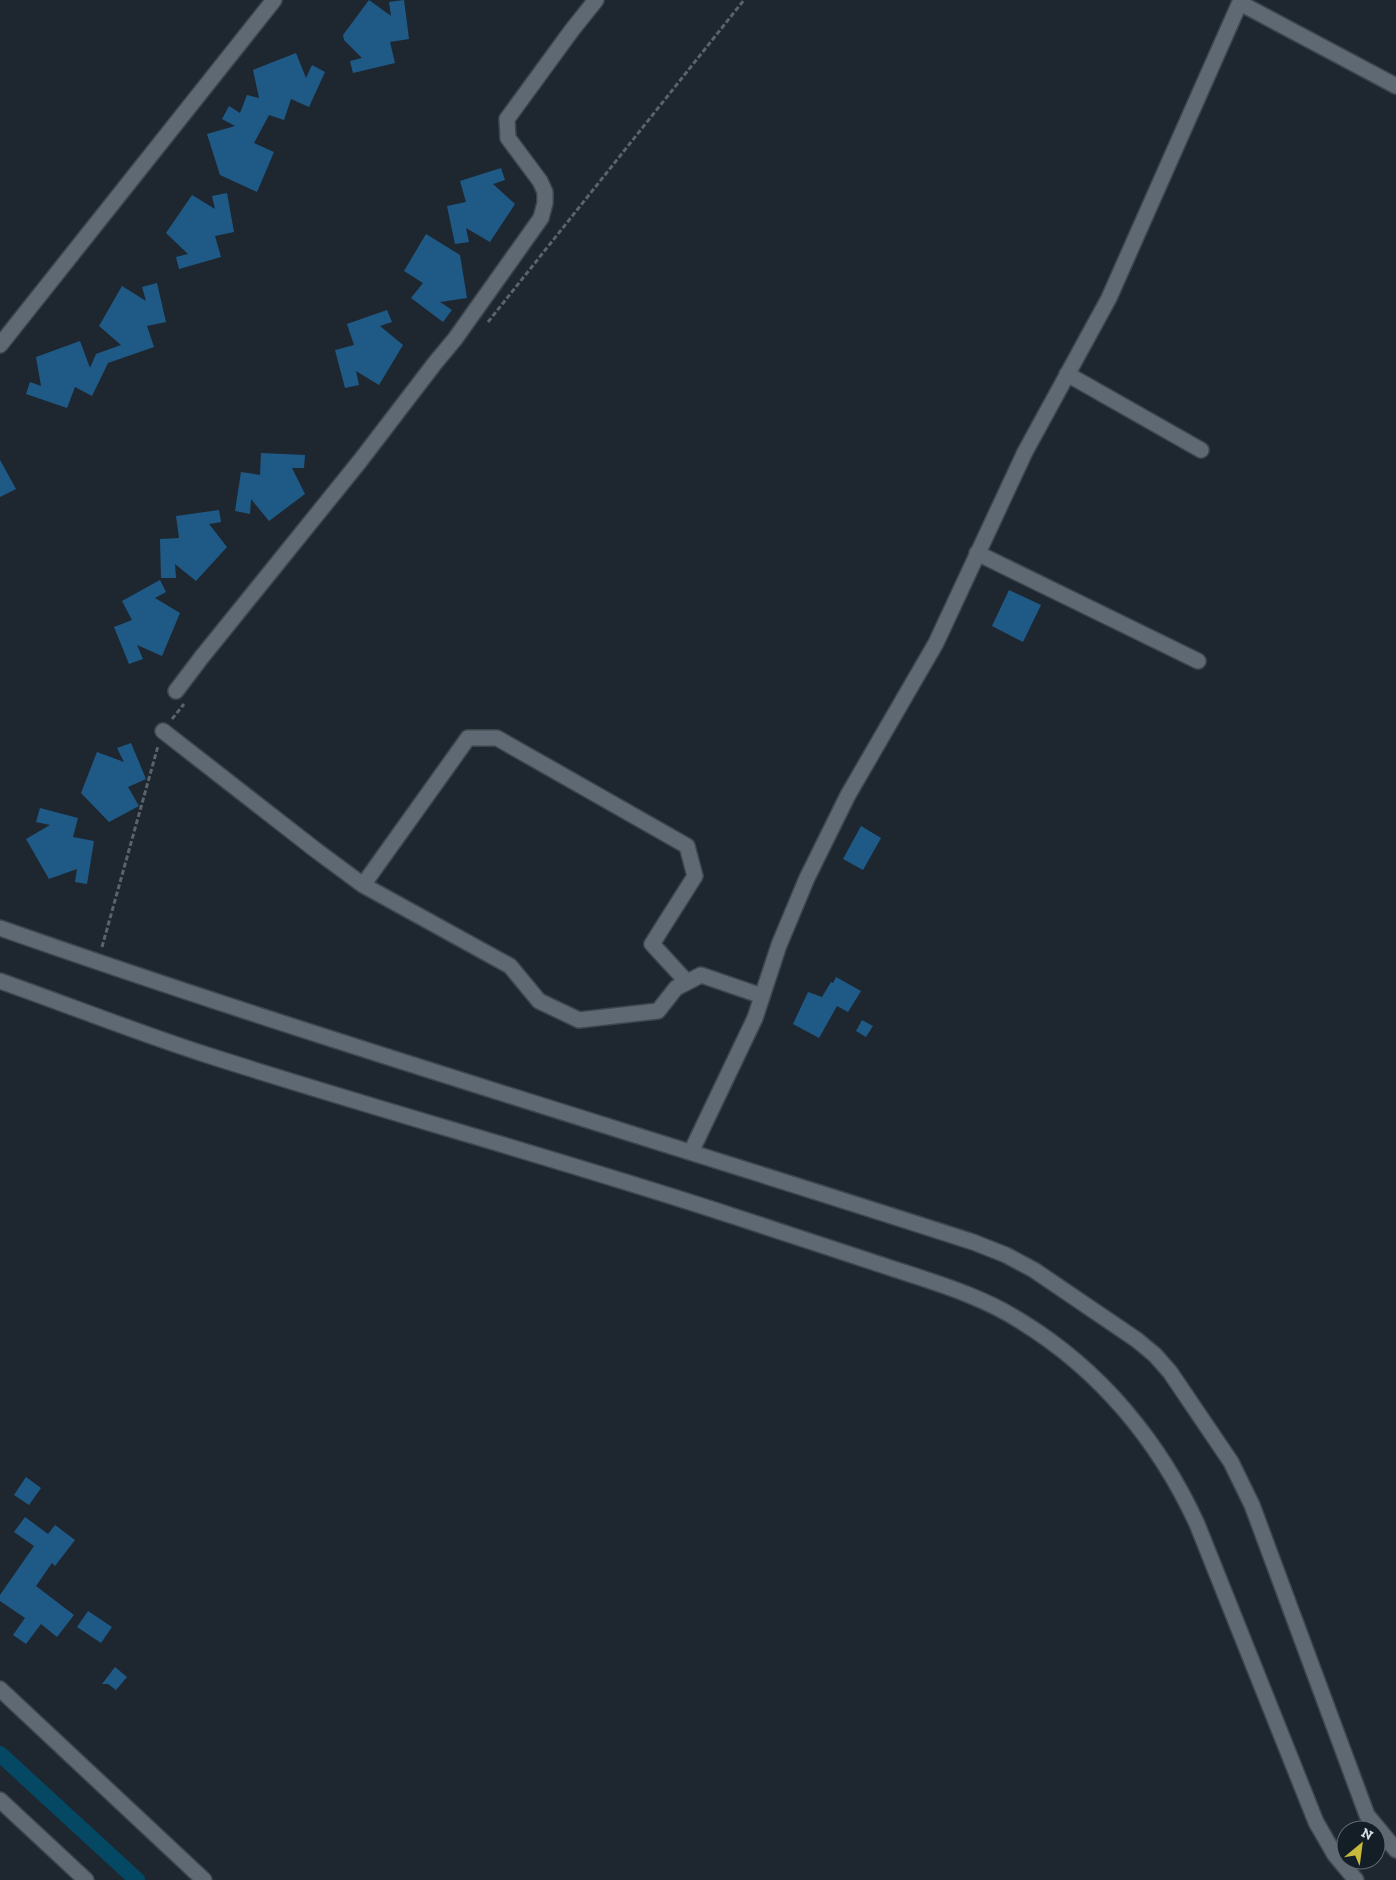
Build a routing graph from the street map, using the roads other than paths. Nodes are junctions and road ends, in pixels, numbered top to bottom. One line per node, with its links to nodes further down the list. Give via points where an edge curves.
1 (274, 0): 5 (street)
2 (596, 0): 10 (street, via 507,119 508,138 545,192 541,218 455,339 201,658)
3 (1240, 1): 4 (street); 6 (street, via 1109,298)
4 (1396, 86)
5 (0, 345)
6 (1067, 374): 7 (street); 8 (street, via 1025,452)
7 (1201, 450)
8 (978, 553): 9 (street); 16 (street, via 936,643 848,795 807,878)
9 (1198, 661)
10 (182, 696)
11 (163, 730): 12 (street)
12 (363, 885): 15 (street, via 510,966 539,1001 579,1020 658,1011 676,988); 15 (street, via 468,738 496,738 688,846 695,876 652,944)
13 (0, 928): 17 (street, via 366,1050)
14 (0, 981): 23 (street, via 202,1054 692,1203 947,1286 992,1305 1048,1338 1093,1375 1116,1399 1137,1424 1183,1495 1316,1822)
15 (687, 982): 16 (street, via 701,975)
16 (762, 996): 17 (street, via 755,1018)
17 (690, 1152): 20 (street, via 1006,1254 1155,1355 1231,1462 1243,1485 1367,1815)
18 (0, 1689): 22 (street)
19 (0, 1800): 21 (street)
20 (1396, 1850)
21 (86, 1880)
22 (204, 1880)
23 (1356, 1880)

